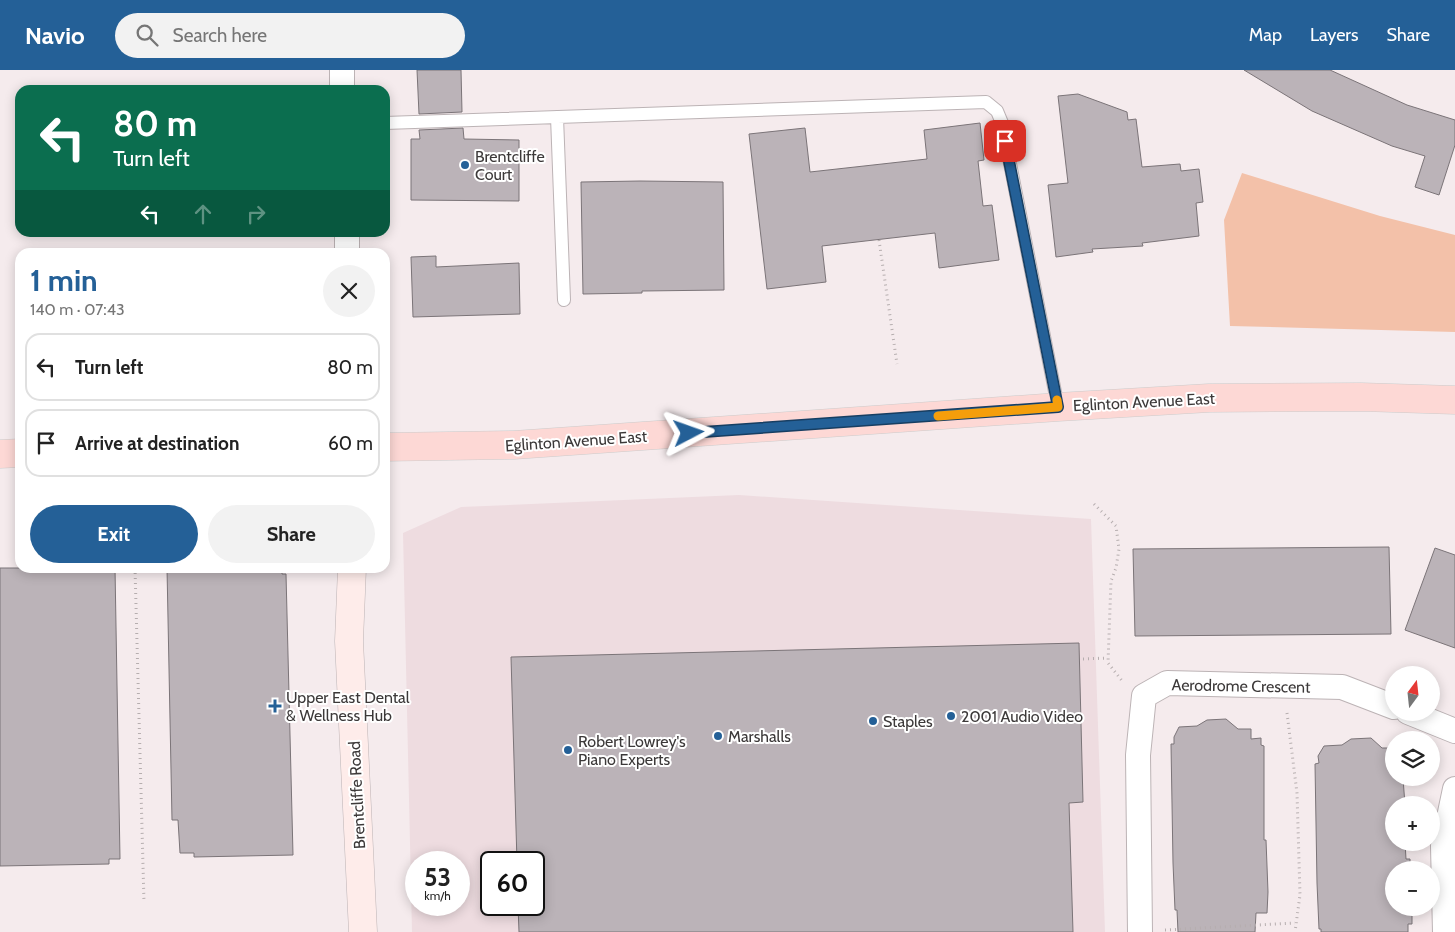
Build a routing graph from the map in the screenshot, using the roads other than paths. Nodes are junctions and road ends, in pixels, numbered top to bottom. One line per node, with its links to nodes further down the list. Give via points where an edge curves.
1 (342, 70): 2 (street)
2 (342, 85)
3 (556, 117): 4 (lane); 5 (lane); 7 (lane, via 986,102 997,111 1002,123)
4 (390, 123)
5 (564, 300)
6 (1455, 400): 7 (main road, Eglinton Avenue East, via 1209,398)
7 (1058, 407): 8 (main road, Eglinton Avenue East, via 514,445)
8 (390, 446)
9 (0, 454): 10 (main road)
10 (15, 454)
11 (352, 573): 17 (street, Brentcliffe Road, via 349,641)
12 (1385, 704): 16 (street, Aerodrome Crescent, via 1342,687 1167,683 1144,696 1138,755)
13 (1430, 721): 14 (street)
14 (1455, 731)
15 (1455, 789): 18 (street, via 1442,846)
16 (1140, 931)
17 (363, 932)
18 (1445, 932)

